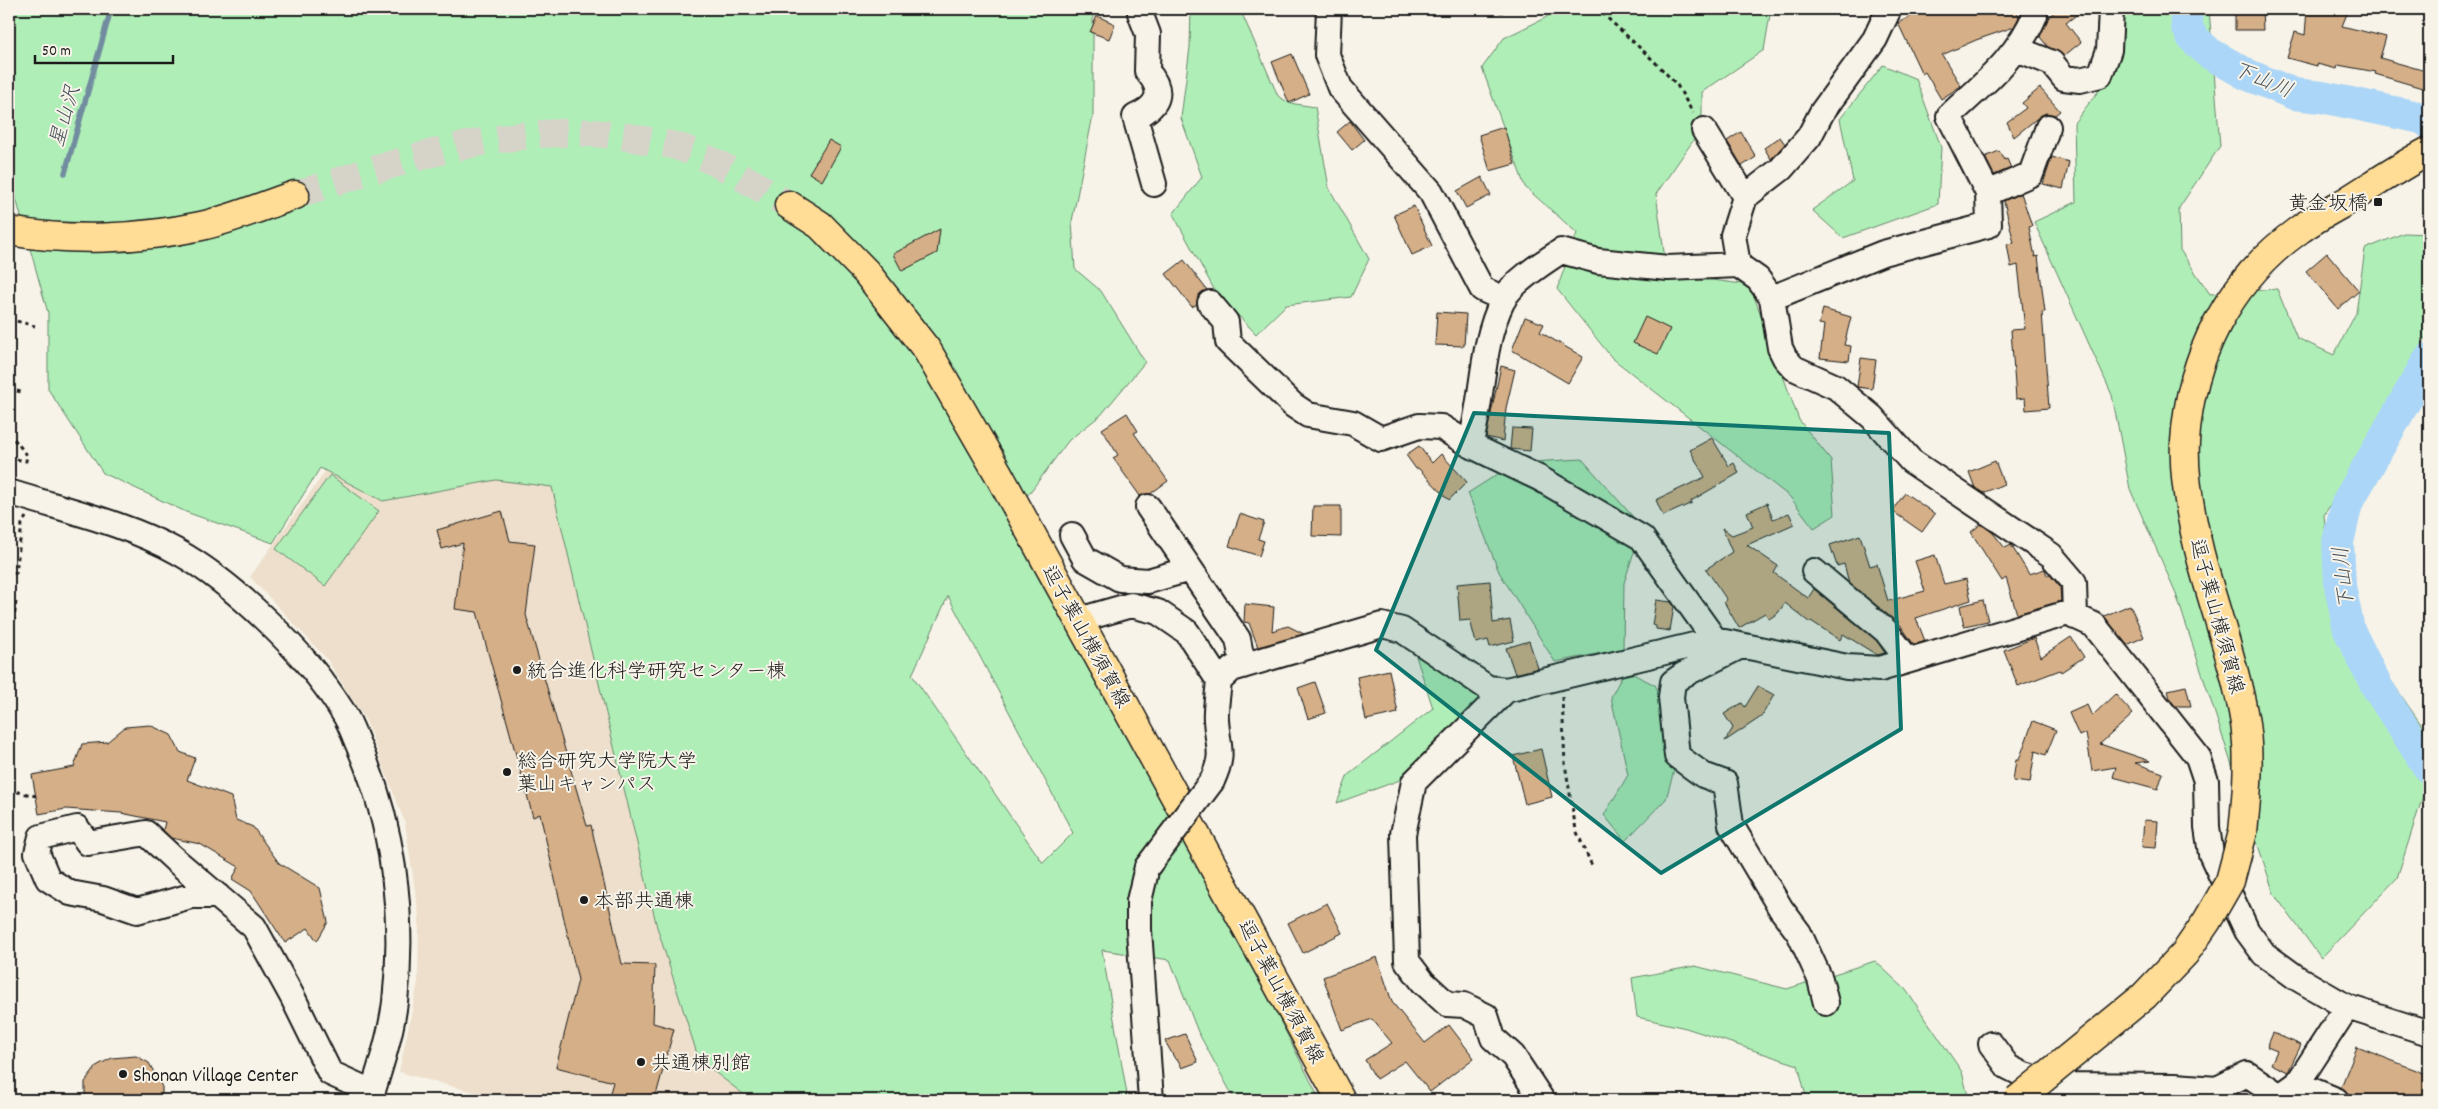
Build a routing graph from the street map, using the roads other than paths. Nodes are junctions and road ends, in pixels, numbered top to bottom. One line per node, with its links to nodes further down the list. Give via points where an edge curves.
1 (1141, 9): 10 (street, via 1148,34 1147,71 1156,82 1158,95 1150,110 1135,117)
2 (1330, 9): 18 (street, via 1327,56 1340,88 1430,192 1482,289)
3 (1889, 9): 13 (street, via 1875,39 1822,112 1809,137 1781,169)
4 (2111, 9): 6 (street, via 2109,50 2100,75 2080,80 2064,78 2052,64)
5 (2035, 15): 6 (street)
6 (2017, 49): 11 (street, via 1949,116)
7 (2048, 127): 11 (street, via 2031,174)
8 (1704, 130): 13 (street)
9 (2421, 155): 46 (main road, 逗子葉山横須賀線, bridge, via 2298,230 2259,265 2227,303 2207,342 2191,393 2185,443 2190,508 2244,714 2248,782 2243,832 2230,881 2184,953 2144,996)
10 (1154, 184)
11 (1988, 193): 17 (street, via 1989,225 1883,252)
12 (295, 194): 15 (main road, via 202,226 130,236 40,236)
13 (1745, 196): 16 (street, via 1733,236)
14 (789, 205): 27 (main road, 逗子葉山横須賀線, via 820,225 866,272 927,350)
15 (9, 230)
16 (1738, 265): 17 (street, via 1758,279); 18 (street, via 1668,268 1598,261 1561,251 1535,267)
17 (1772, 298): 26 (street, via 1780,348 1794,368 1836,387 1872,417 1910,461 2051,555 2074,582)
18 (1504, 299): 20 (street, via 1486,348 1476,426)
19 (1210, 303): 20 (street, via 1226,322 1228,342 1293,405 1308,415 1353,423 1381,439 1419,426 1441,427)
20 (1470, 445): 28 (street, via 1539,478 1642,538)
21 (9, 492): 42 (street, via 127,529 178,552 242,598 300,654 344,714 370,770 387,827 395,889 398,947 395,1002)
22 (1148, 507): 24 (street)
23 (1072, 535): 24 (street, via 1085,559 1120,579 1148,581)
24 (1190, 569): 31 (street, via 1238,639)
25 (1814, 571): 30 (street, via 1886,631)
26 (2075, 617): 30 (street, via 2068,613); 36 (street, via 2094,625 2198,758 2206,780 2207,827 2212,854 2247,931 2264,954 2297,978)
27 (1079, 620): 32 (street, via 1132,605 1158,612 1186,632); 44 (main road, 逗子葉山横須賀線)
28 (1715, 640): 29 (street); 33 (street)
29 (1741, 646): 30 (street, via 1847,667 1880,668); 35 (street, via 1673,682 1671,697 1677,756 1703,775 1725,783 1732,825 1781,909 1799,933 1820,979)
30 (1908, 660)
31 (1243, 666): 32 (street, via 1232,669); 33 (street, via 1382,625 1402,630 1488,688)
32 (1219, 681): 43 (street, bridge, via 1216,719 1220,764 1212,781 1147,867 1139,901)
33 (1506, 690): 45 (street, via 1414,782 1403,834 1407,961 1423,982 1447,1004 1464,1006 1486,1016 1493,1038 1513,1056)
34 (218, 896): 34 (street, via 146,832 88,843 77,828 41,837 37,853 48,880 70,893 103,899 137,911 191,896); 42 (street, via 254,927 330,1073)
35 (1826, 1004)
36 (2347, 1006): 37 (street); 39 (street)
37 (2429, 1033)
38 (1991, 1044): 40 (street, via 2008,1067)
39 (2297, 1084): 41 (street, via 2280,1096 2247,1074); 47 (street)
40 (2062, 1093): 41 (street, via 2175,1086)
41 (2215, 1095)
42 (371, 1096)
43 (1151, 1100)
44 (1341, 1100)
45 (1542, 1100)
46 (2017, 1100)
47 (2336, 1100)

